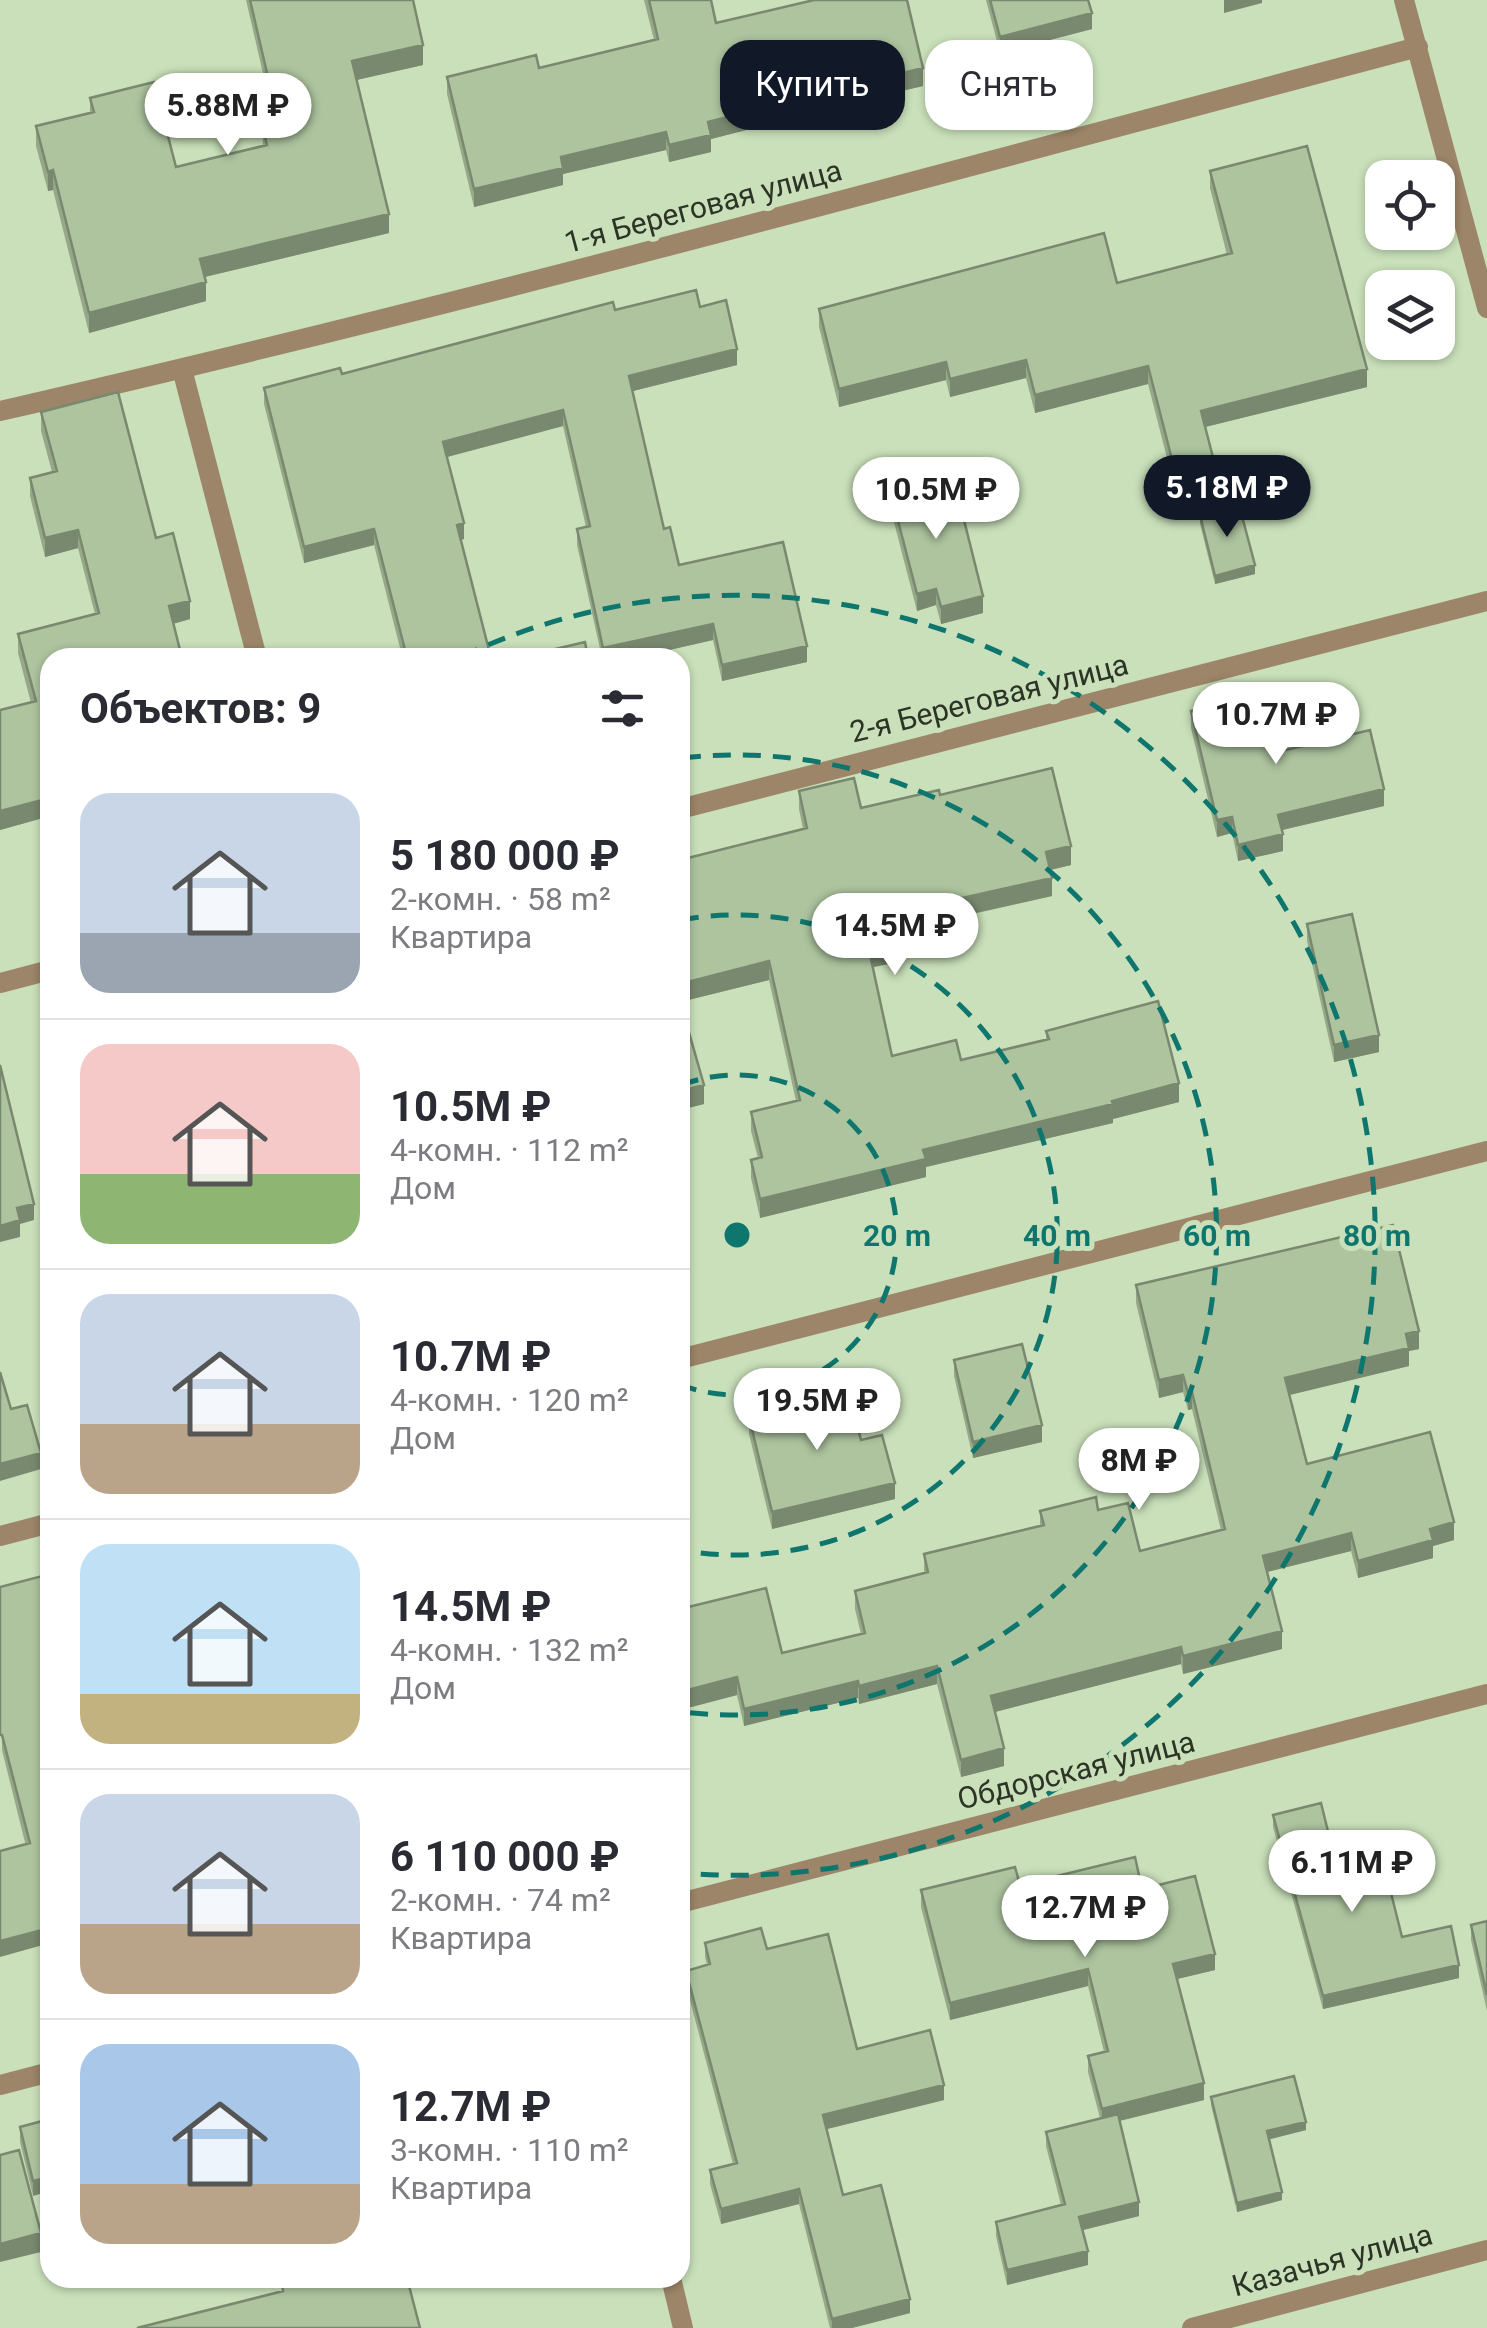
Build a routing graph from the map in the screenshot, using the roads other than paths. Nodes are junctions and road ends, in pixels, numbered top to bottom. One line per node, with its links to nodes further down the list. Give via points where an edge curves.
1 (1404, 0): 2 (street)
2 (1418, 47): 3 (street); 4 (street, 1-я Береговая улица)
3 (1487, 308)
4 (182, 369): 5 (street, 1-я Береговая улица); 7 (street)
5 (0, 411)
6 (1487, 601): 8 (street, 2-я Береговая улица)
7 (254, 648)
8 (690, 806)
9 (40, 973): 10 (street)
10 (0, 983)
11 (1487, 1151): 12 (street)
12 (690, 1356)
13 (40, 1526): 14 (street)
14 (0, 1536)
15 (1487, 1694): 16 (street, Обдорская улица)
16 (690, 1900)
17 (40, 2075): 18 (street)
18 (0, 2085)
19 (1487, 2250): 22 (street, Казачья улица)
20 (673, 2288): 21 (street)
21 (684, 2328)
22 (1192, 2328)

